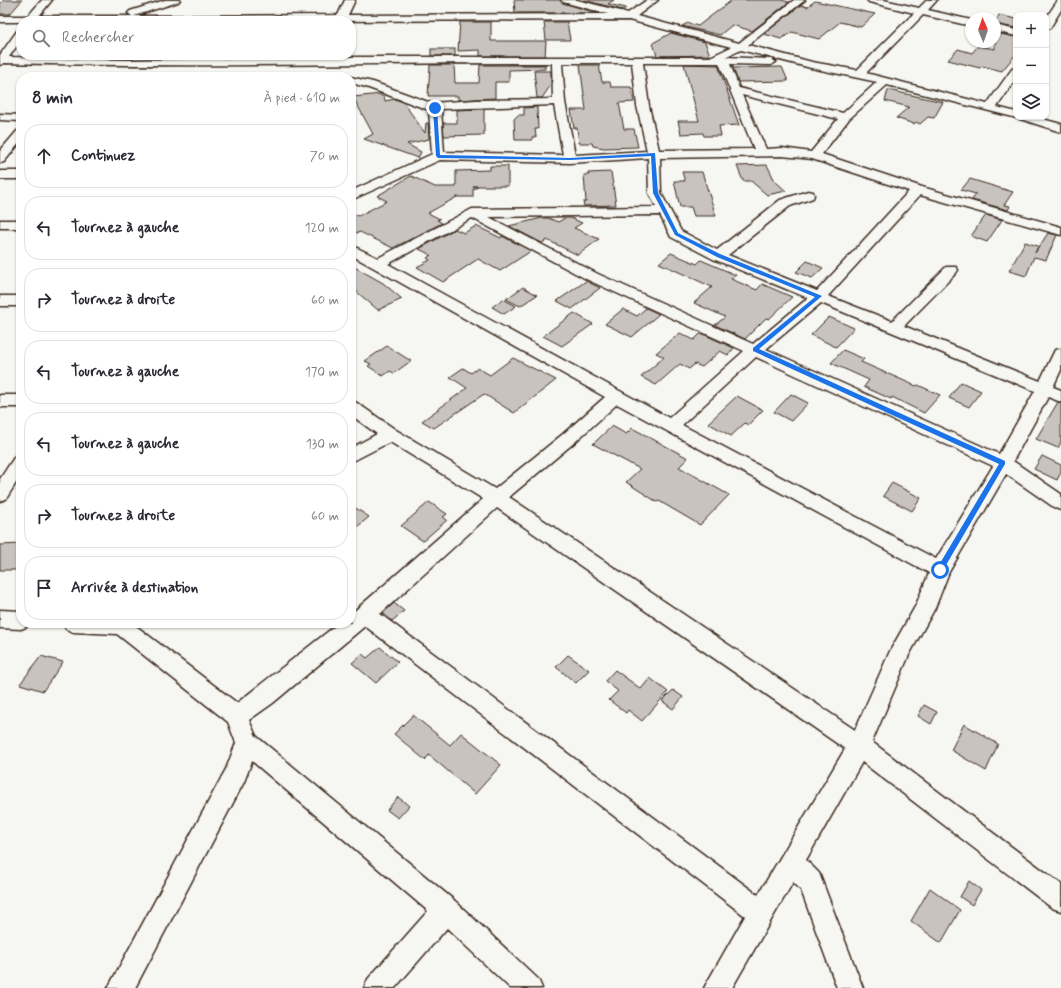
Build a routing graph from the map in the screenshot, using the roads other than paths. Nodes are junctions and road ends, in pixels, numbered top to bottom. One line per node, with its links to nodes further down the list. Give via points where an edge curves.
1 (47, 0): 11 (street)
2 (175, 0): 12 (street)
3 (350, 0): 13 (street)
4 (566, 0): 14 (street)
5 (654, 0): 14 (street)
6 (800, 0): 23 (street)
7 (872, 0): 10 (street)
8 (932, 0): 10 (street)
9 (1061, 2): 18 (street)
10 (922, 12): 19 (street); 32 (street)
11 (33, 16)
12 (126, 16)
13 (342, 16)
14 (629, 17): 17 (street); 23 (street)
15 (0, 19): 16 (street)
16 (16, 20)
17 (356, 20)
18 (1049, 21)
19 (965, 22)
20 (1001, 29): 21 (street)
21 (1013, 32)
22 (16, 40): 26 (street)
23 (741, 46): 25 (street); 29 (street)
24 (557, 60): 27 (street); 30 (street); 37 (street)
25 (718, 60): 27 (street); 29 (street); 36 (street)
26 (1, 61): 28 (street)
27 (637, 61): 48 (street, via 643,106)
28 (128, 64): 30 (street); 31 (street)
29 (812, 65): 32 (street)
30 (340, 68)
31 (123, 72)
32 (859, 74): 35 (street)
33 (1013, 75): 39 (street, via 992,106)
34 (356, 77): 38 (street)
35 (885, 81): 39 (street); 42 (street)
36 (734, 90): 42 (street); 47 (street)
37 (560, 102): 38 (street); 52 (street)
38 (430, 106): 49 (street, via 435,108)
39 (988, 107): 40 (street)
40 (1013, 114)
41 (0, 117): 43 (street)
42 (845, 117): 50 (street)
43 (16, 118)
44 (1033, 120): 45 (street)
45 (1061, 128)
46 (16, 139): 51 (street)
47 (761, 152): 48 (street); 50 (street)
48 (654, 154): 52 (street); 58 (street, via 656,193)
49 (438, 156): 52 (street); 56 (street)
50 (814, 156): 55 (street)
51 (0, 159)
52 (570, 159)
53 (0, 175): 54 (street)
54 (16, 175)
55 (917, 190): 62 (street); 67 (street)
56 (356, 194)
57 (808, 195): 64 (street, via 784,203)
58 (665, 211): 59 (street); 64 (street, via 676,234)
59 (472, 213): 65 (street); 71 (street, via 593,277)
60 (0, 224): 61 (street)
61 (16, 224)
62 (1061, 231)
63 (356, 252): 65 (street)
64 (718, 256): 67 (street)
65 (379, 263): 74 (street)
66 (951, 270): 70 (street)
67 (819, 296): 70 (street); 71 (street)
68 (0, 301): 69 (street)
69 (16, 301)
70 (894, 328): 73 (street)
71 (755, 350): 79 (street); 82 (street)
72 (1061, 354): 73 (street)
73 (1044, 389): 75 (street); 82 (street)
74 (617, 395): 79 (street); 86 (street)
75 (1061, 396)
76 (0, 401): 77 (street)
77 (16, 401)
78 (356, 410): 80 (street)
79 (670, 426): 88 (street)
80 (390, 434): 81 (street); 86 (street)
81 (356, 453)
82 (1003, 463): 87 (street); 88 (street)
83 (16, 468): 85 (street)
84 (16, 488): 85 (street)
85 (1, 490)
86 (496, 498): 89 (street); 97 (street)
87 (1061, 503)
88 (940, 570): 97 (street, via 925,608 900,651)
89 (365, 614): 92 (street); 101 (street)
90 (0, 619): 91 (street)
91 (16, 620)
92 (356, 621)
93 (128, 628): 95 (street)
94 (348, 628): 95 (street, via 266,696)
95 (237, 716): 96 (street)
96 (247, 743): 100 (street); 102 (street, via 236,774)
97 (859, 746): 98 (street); 99 (street)
98 (791, 862): 101 (street); 106 (street, via 810,882)
99 (1061, 899)
100 (446, 910): 103 (street); 104 (street)
101 (761, 913): 105 (street)
102 (121, 988)
103 (377, 988)
104 (529, 988)
105 (717, 988)
106 (850, 988)

